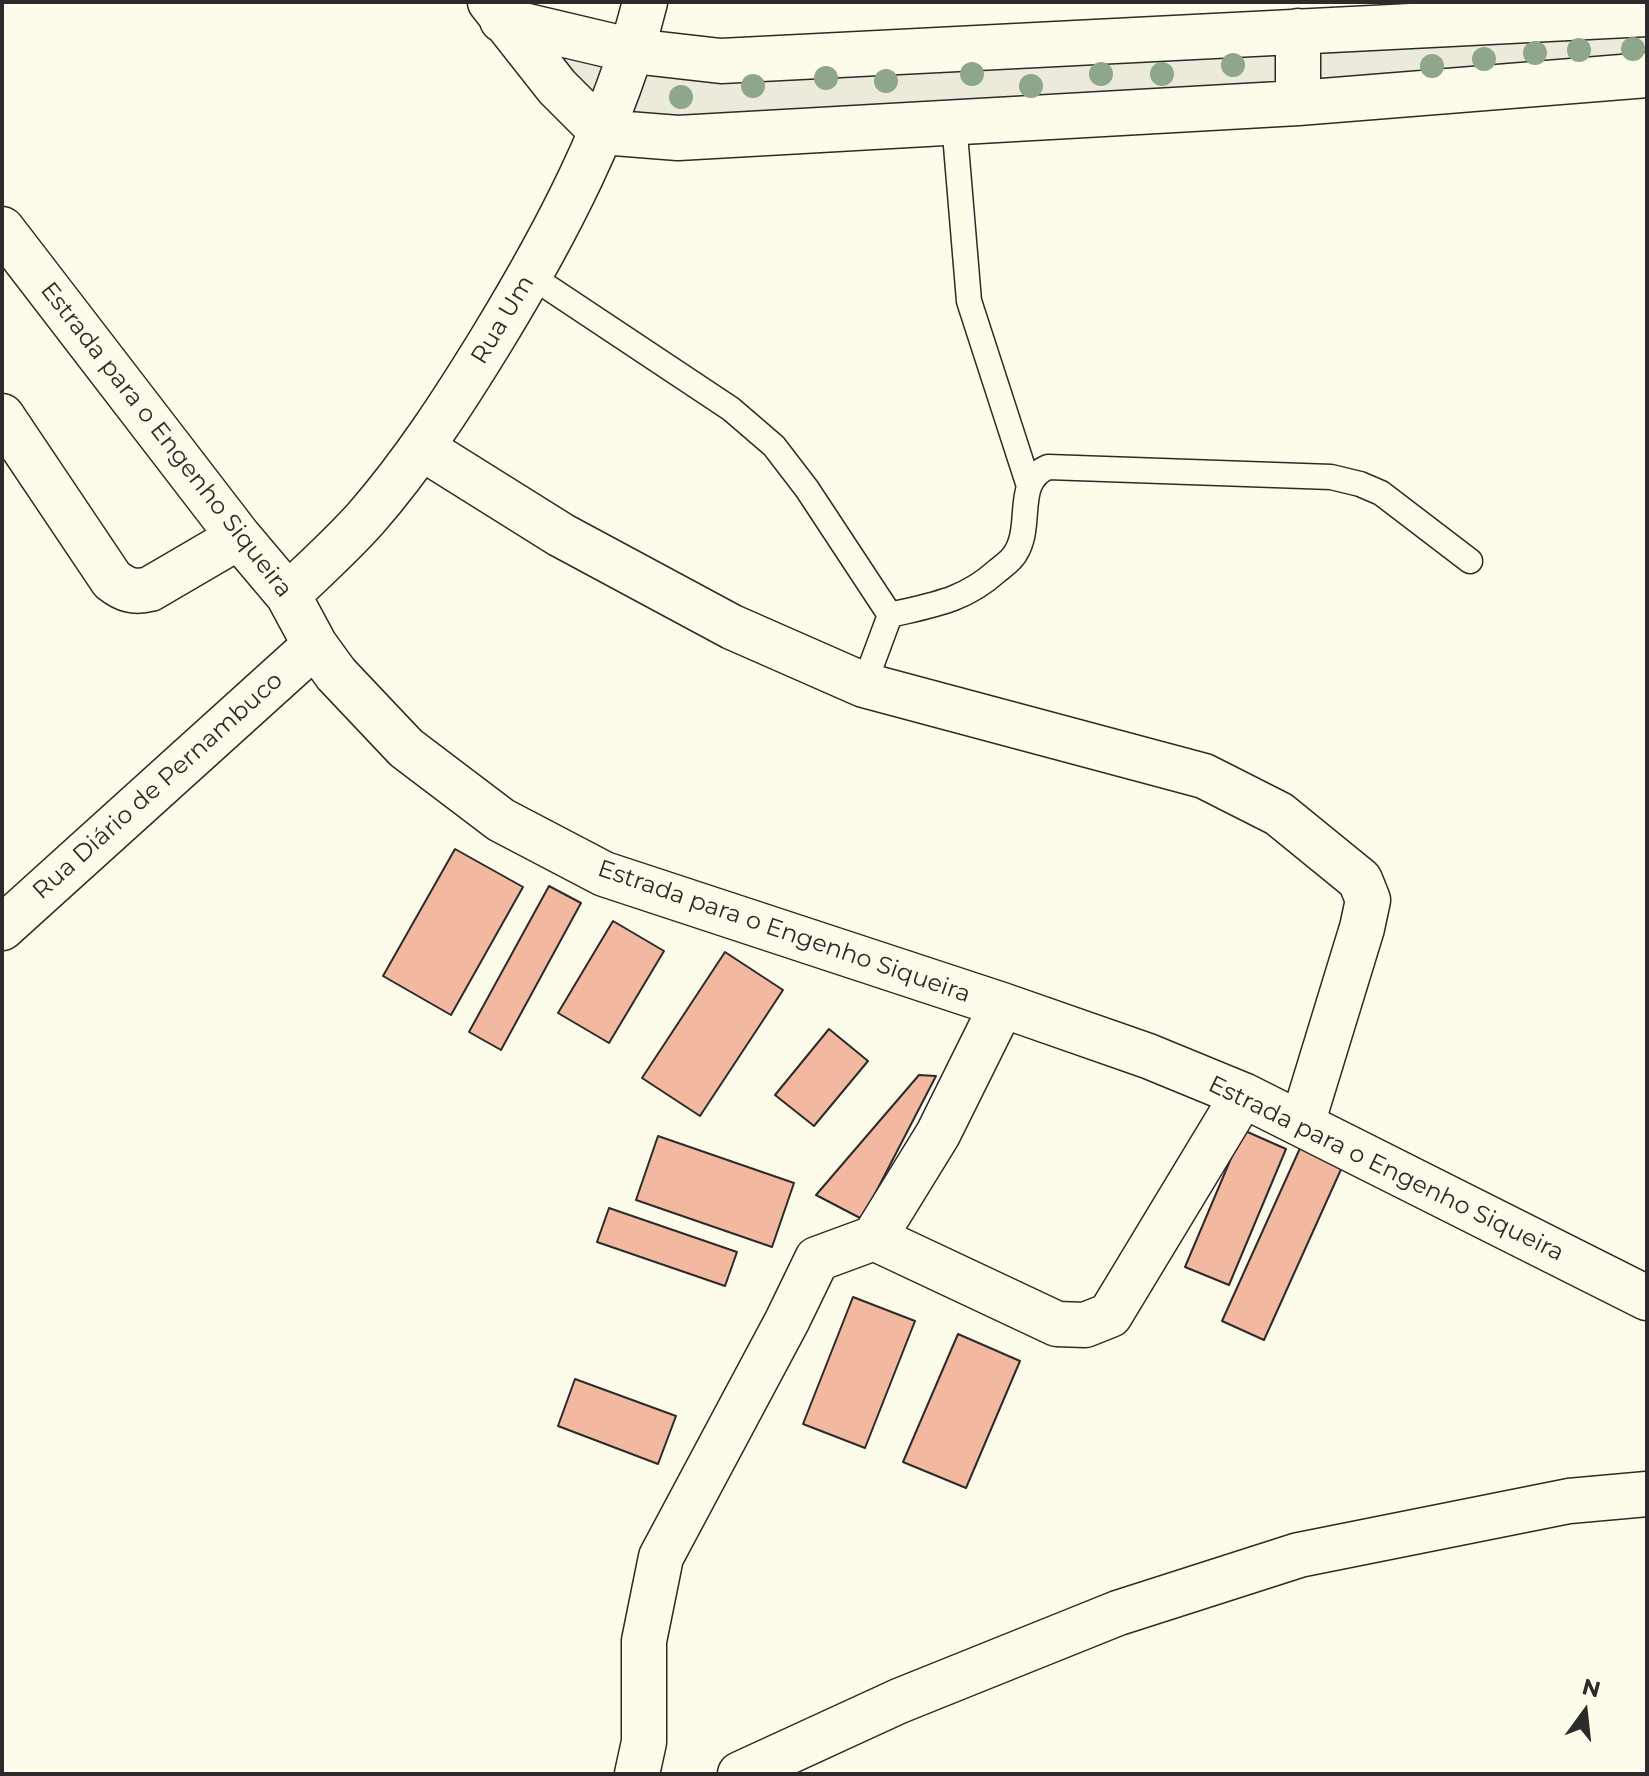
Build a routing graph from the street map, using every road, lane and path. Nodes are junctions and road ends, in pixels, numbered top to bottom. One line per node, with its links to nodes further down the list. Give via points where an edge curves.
1 (645, 2): 5 (street, Rua Um)
2 (496, 11): 5 (street); 9 (street, via 557,87)
3 (1647, 14): 4 (street)
4 (1298, 31): 5 (street, via 721,61); 7 (street)
5 (633, 51): 9 (street, Rua Um)
6 (1647, 75): 7 (street)
7 (1298, 103): 8 (street)
8 (954, 122): 9 (street, via 678,138); 14 (lane, via 969,301)
9 (602, 132): 11 (street, Rua Um)
10 (2, 229): 15 (street, Estrada para o Engenho Siqueira)
11 (531, 276): 13 (street, Rua Um); 18 (lane, via 731,409 774,446)
12 (2, 416): 15 (street, via 112,580 124,589 150,589)
13 (422, 448): 17 (street, Rua Um, via 365,519); 20 (street, via 561,535 666,592)
14 (1028, 483): 16 (lane, via 1048,467 1331,477 1381,493); 18 (lane, via 1023,538 1014,557 981,586 953,601)
15 (239, 537): 17 (street, Estrada para o Engenho Siqueira)
16 (1470, 561)
17 (288, 595): 19 (street, Estrada para o Engenho Siqueira)
18 (890, 615): 20 (lane)
19 (315, 645): 21 (street, Rua Diário de Pernambuco); 22 (street, Estrada para o Engenho Siqueira, via 406,748 501,820 604,874)
20 (864, 685): 24 (street, via 1204,776 1279,814 1360,880 1368,900 1362,928)
21 (4, 919)
22 (1002, 1005): 23 (street, Estrada para o Engenho Siqueira); 25 (street, via 938,1134)
23 (1243, 1095): 24 (street, Estrada para o Engenho Siqueira); 25 (street, via 1110,1315 1085,1325 1057,1324)
24 (1302, 1124): 26 (street, Estrada para o Engenho Siqueira)
25 (874, 1238): 28 (street, via 817,1259 661,1557 644,1641 644,1742)
26 (1647, 1298)
27 (1647, 1494): 29 (street, via 1569,1501 1299,1555 1118,1613 899,1701)
28 (637, 1774)
29 (740, 1774)

